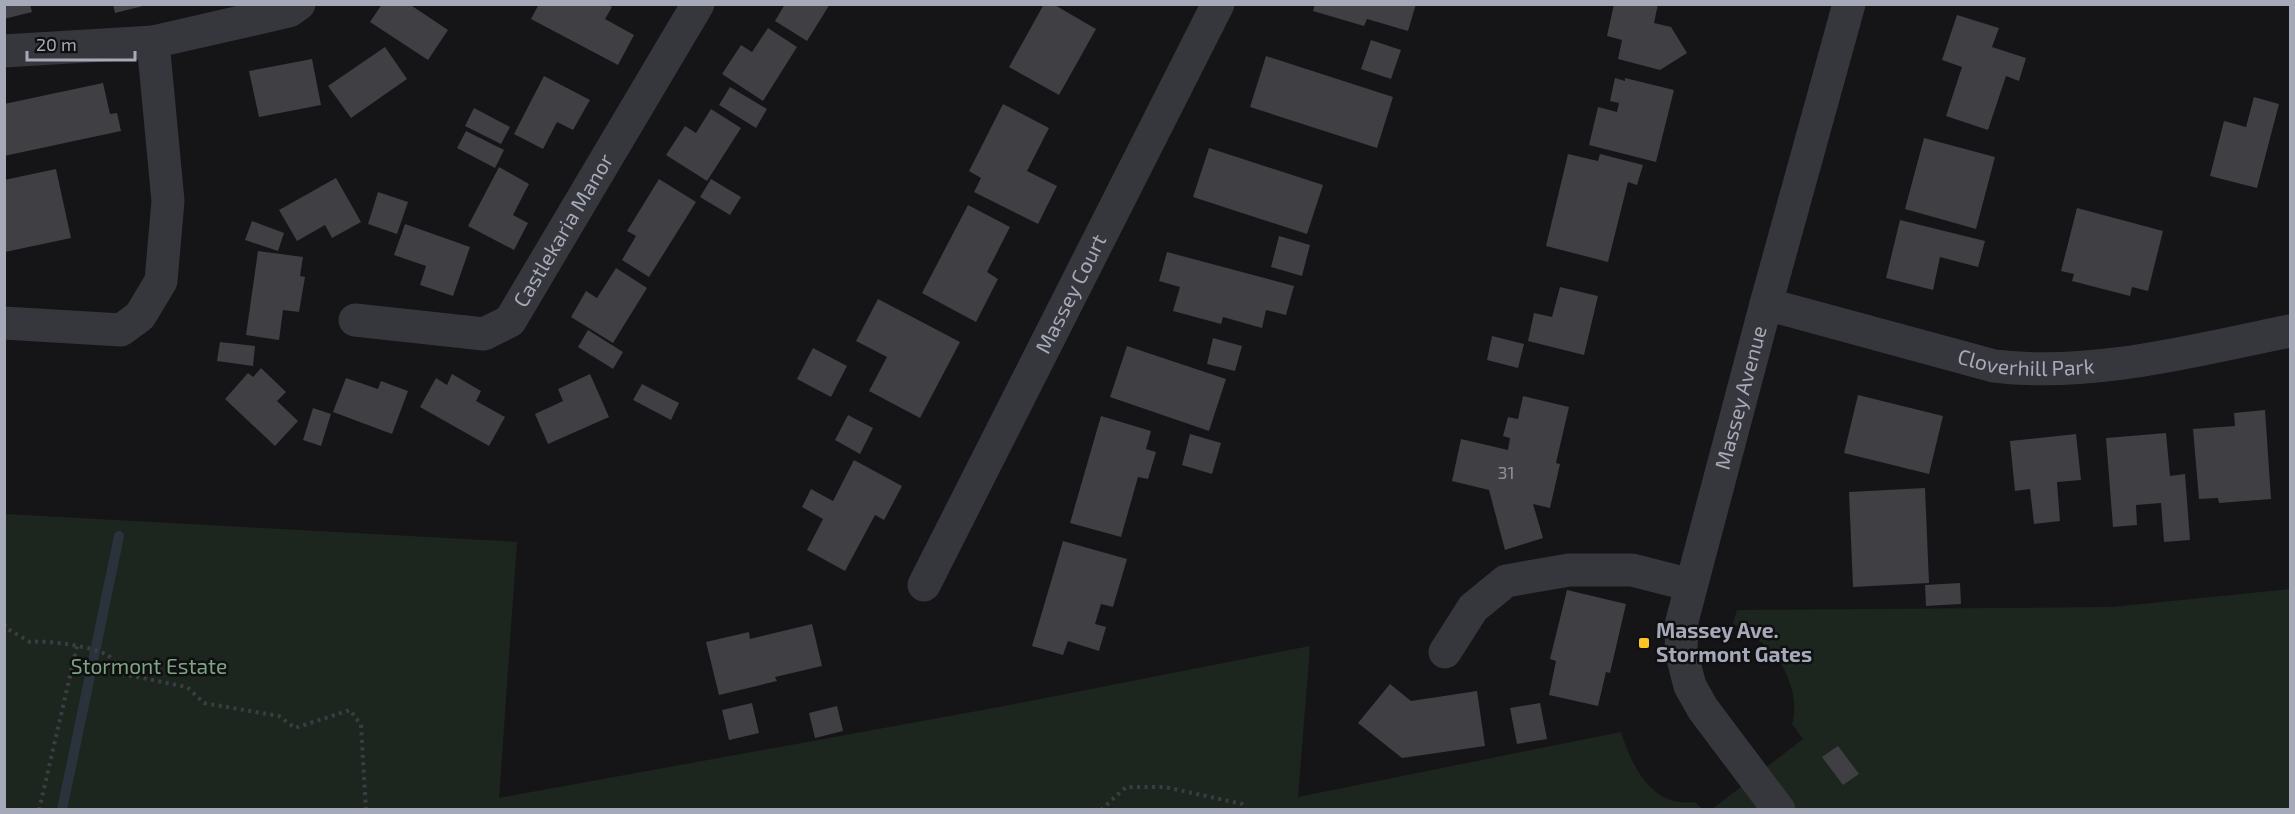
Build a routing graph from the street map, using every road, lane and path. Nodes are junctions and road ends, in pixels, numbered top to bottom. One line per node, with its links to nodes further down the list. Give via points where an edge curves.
1 (299, 4): 5 (street, via 289,11)
2 (698, 4): 8 (street, Castlekaria Manor, via 510,321 484,333)
3 (1218, 4): 11 (street, Massey Court)
4 (1849, 4): 7 (street, Massey Avenue)
5 (153, 42): 6 (street); 9 (street, via 168,201 161,281 141,316 121,330)
6 (4, 51)
7 (1766, 304): 10 (street, Cloverhill Park, via 1994,366 2028,370 2133,362); 12 (street, Massey Avenue)
8 (355, 320)
9 (4, 322)
10 (2290, 331)
11 (924, 585)
12 (1691, 585): 15 (street, via 1632,570 1569,570 1506,581 1473,608); 20 (street, Massey Avenue, via 1682,621 1681,651 1690,686)
13 (4, 624): 14 (path, via 30,642 42,640)
14 (77, 646): 16 (path); 17 (path, via 108,655 122,674 187,687 204,703 279,716 295,728 350,710 361,725)
15 (1445, 652)
16 (39, 810)
17 (366, 810)
18 (1101, 810): 19 (path, via 1126,787 1165,788 1242,804)
19 (1246, 810)
20 (1779, 810)

